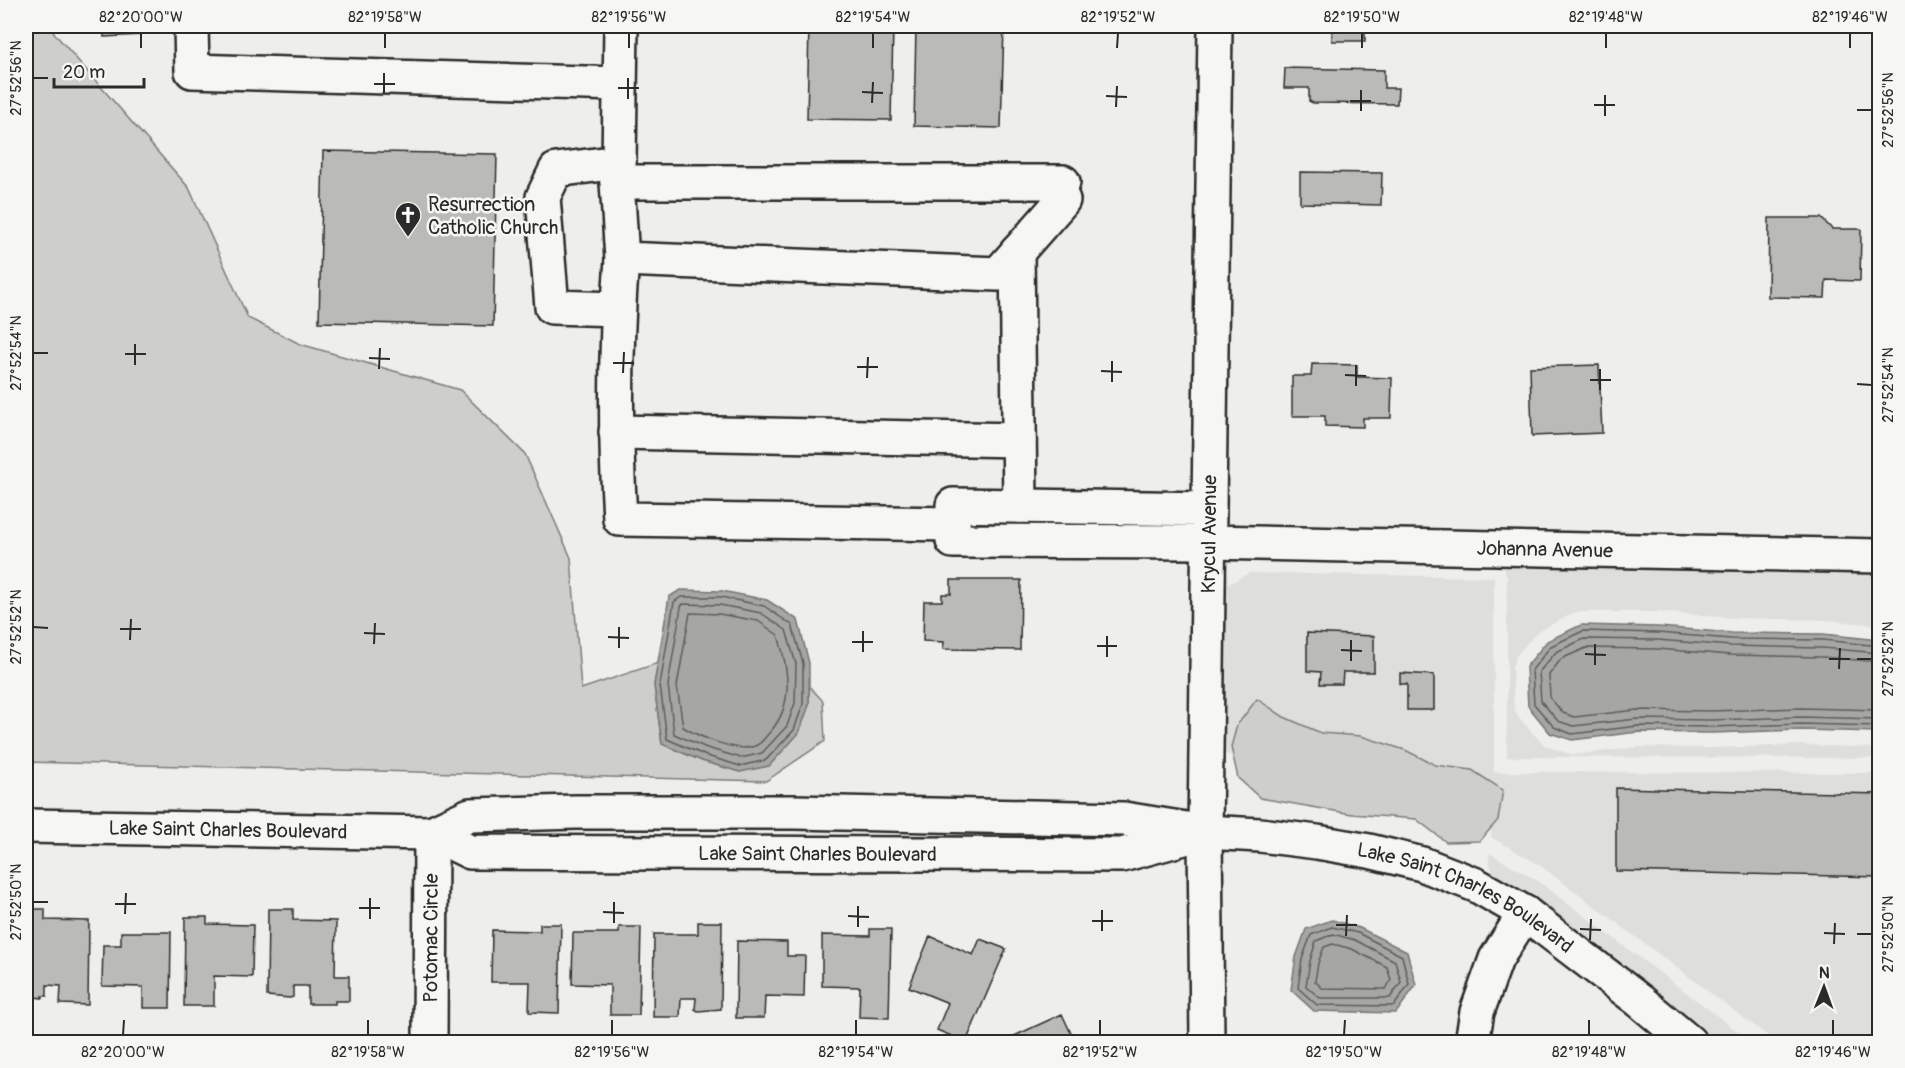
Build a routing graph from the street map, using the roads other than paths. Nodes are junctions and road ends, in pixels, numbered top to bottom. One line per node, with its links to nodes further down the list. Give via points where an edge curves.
1 (191, 26): 4 (street, via 192,71)
2 (621, 26): 4 (street)
3 (1215, 26): 12 (street, Krycul Avenue)
4 (620, 84): 5 (street)
5 (618, 172): 6 (street, via 1063,191); 7 (street); 8 (street, via 556,170 543,197 552,308)
6 (1017, 252): 7 (street, via 998,274); 10 (street)
7 (622, 259): 8 (street)
8 (618, 309): 9 (street)
9 (616, 432): 10 (street); 13 (street, via 620,519)
10 (1019, 440): 11 (street)
11 (1020, 506): 12 (street); 13 (street)
12 (1209, 509): 14 (street, Krycul Avenue)
13 (953, 523): 14 (street, Johanna Avenue)
14 (1209, 542): 15 (street, Johanna Avenue); 17 (street, Krycul Avenue)
15 (1880, 556)
16 (26, 826): 18 (street, Lake Saint Charles Boulevard)
17 (1205, 832): 18 (street, Lake Saint Charles Boulevard, via 1124,819 587,812 470,815); 19 (street, Lake Saint Charles Boulevard, via 1317,842 1422,864 1476,885); 21 (street, Krycul Avenue)
18 (431, 833): 20 (street, Potomac Circle)
19 (1525, 913): 22 (street, via 1496,959 1477,1012); 23 (street, Lake Saint Charles Boulevard)
20 (430, 1042)
21 (1208, 1042)
22 (1472, 1042)
23 (1689, 1042)

